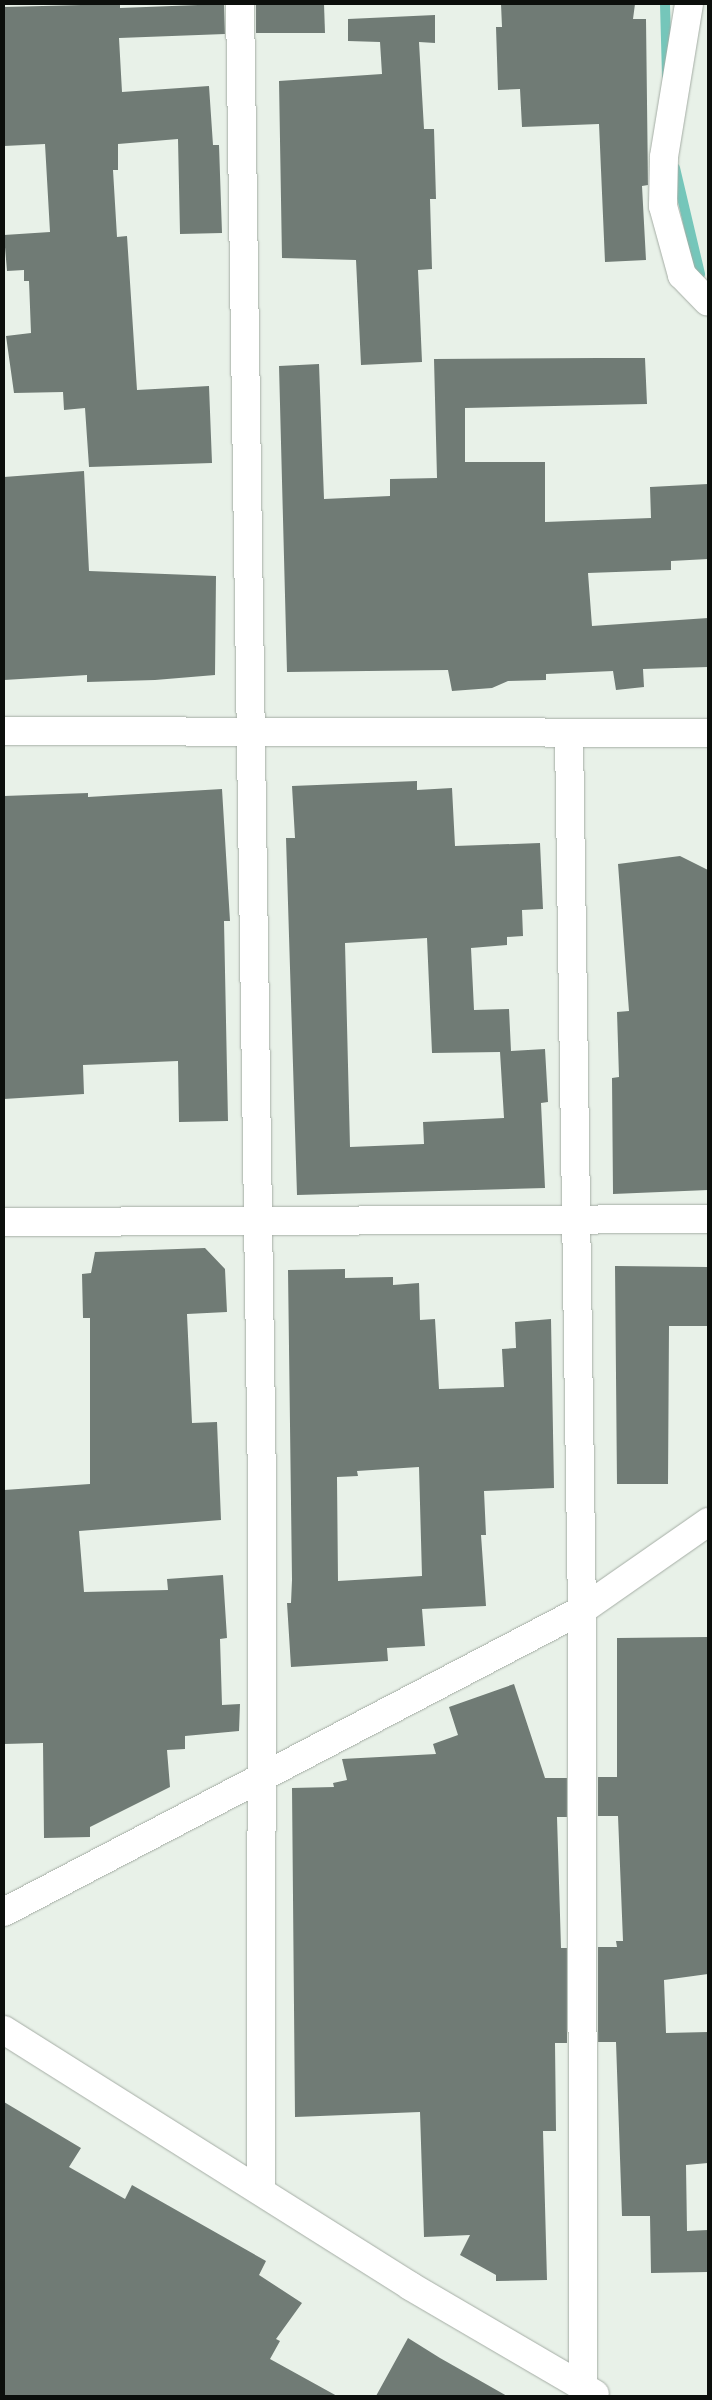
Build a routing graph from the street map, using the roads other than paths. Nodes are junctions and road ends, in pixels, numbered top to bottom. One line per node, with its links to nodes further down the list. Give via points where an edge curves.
1 (240, 4): 4 (street)
2 (689, 4): 3 (street, via 664,157 663,206 682,275)
3 (708, 302)
4 (252, 730): 5 (street); 7 (street); 9 (street)
5 (4, 731)
6 (708, 733): 7 (street)
7 (570, 736): 10 (street)
8 (708, 1218): 10 (street)
9 (258, 1219): 10 (street); 11 (street); 14 (street)
10 (576, 1220): 13 (street)
11 (4, 1222)
12 (708, 1522): 13 (street)
13 (582, 1610): 14 (street); 18 (street)
14 (261, 1775): 15 (street); 17 (street)
15 (4, 1912)
16 (4, 2030): 17 (street)
17 (260, 2190): 18 (street, via 410,2286)
18 (591, 2392)

